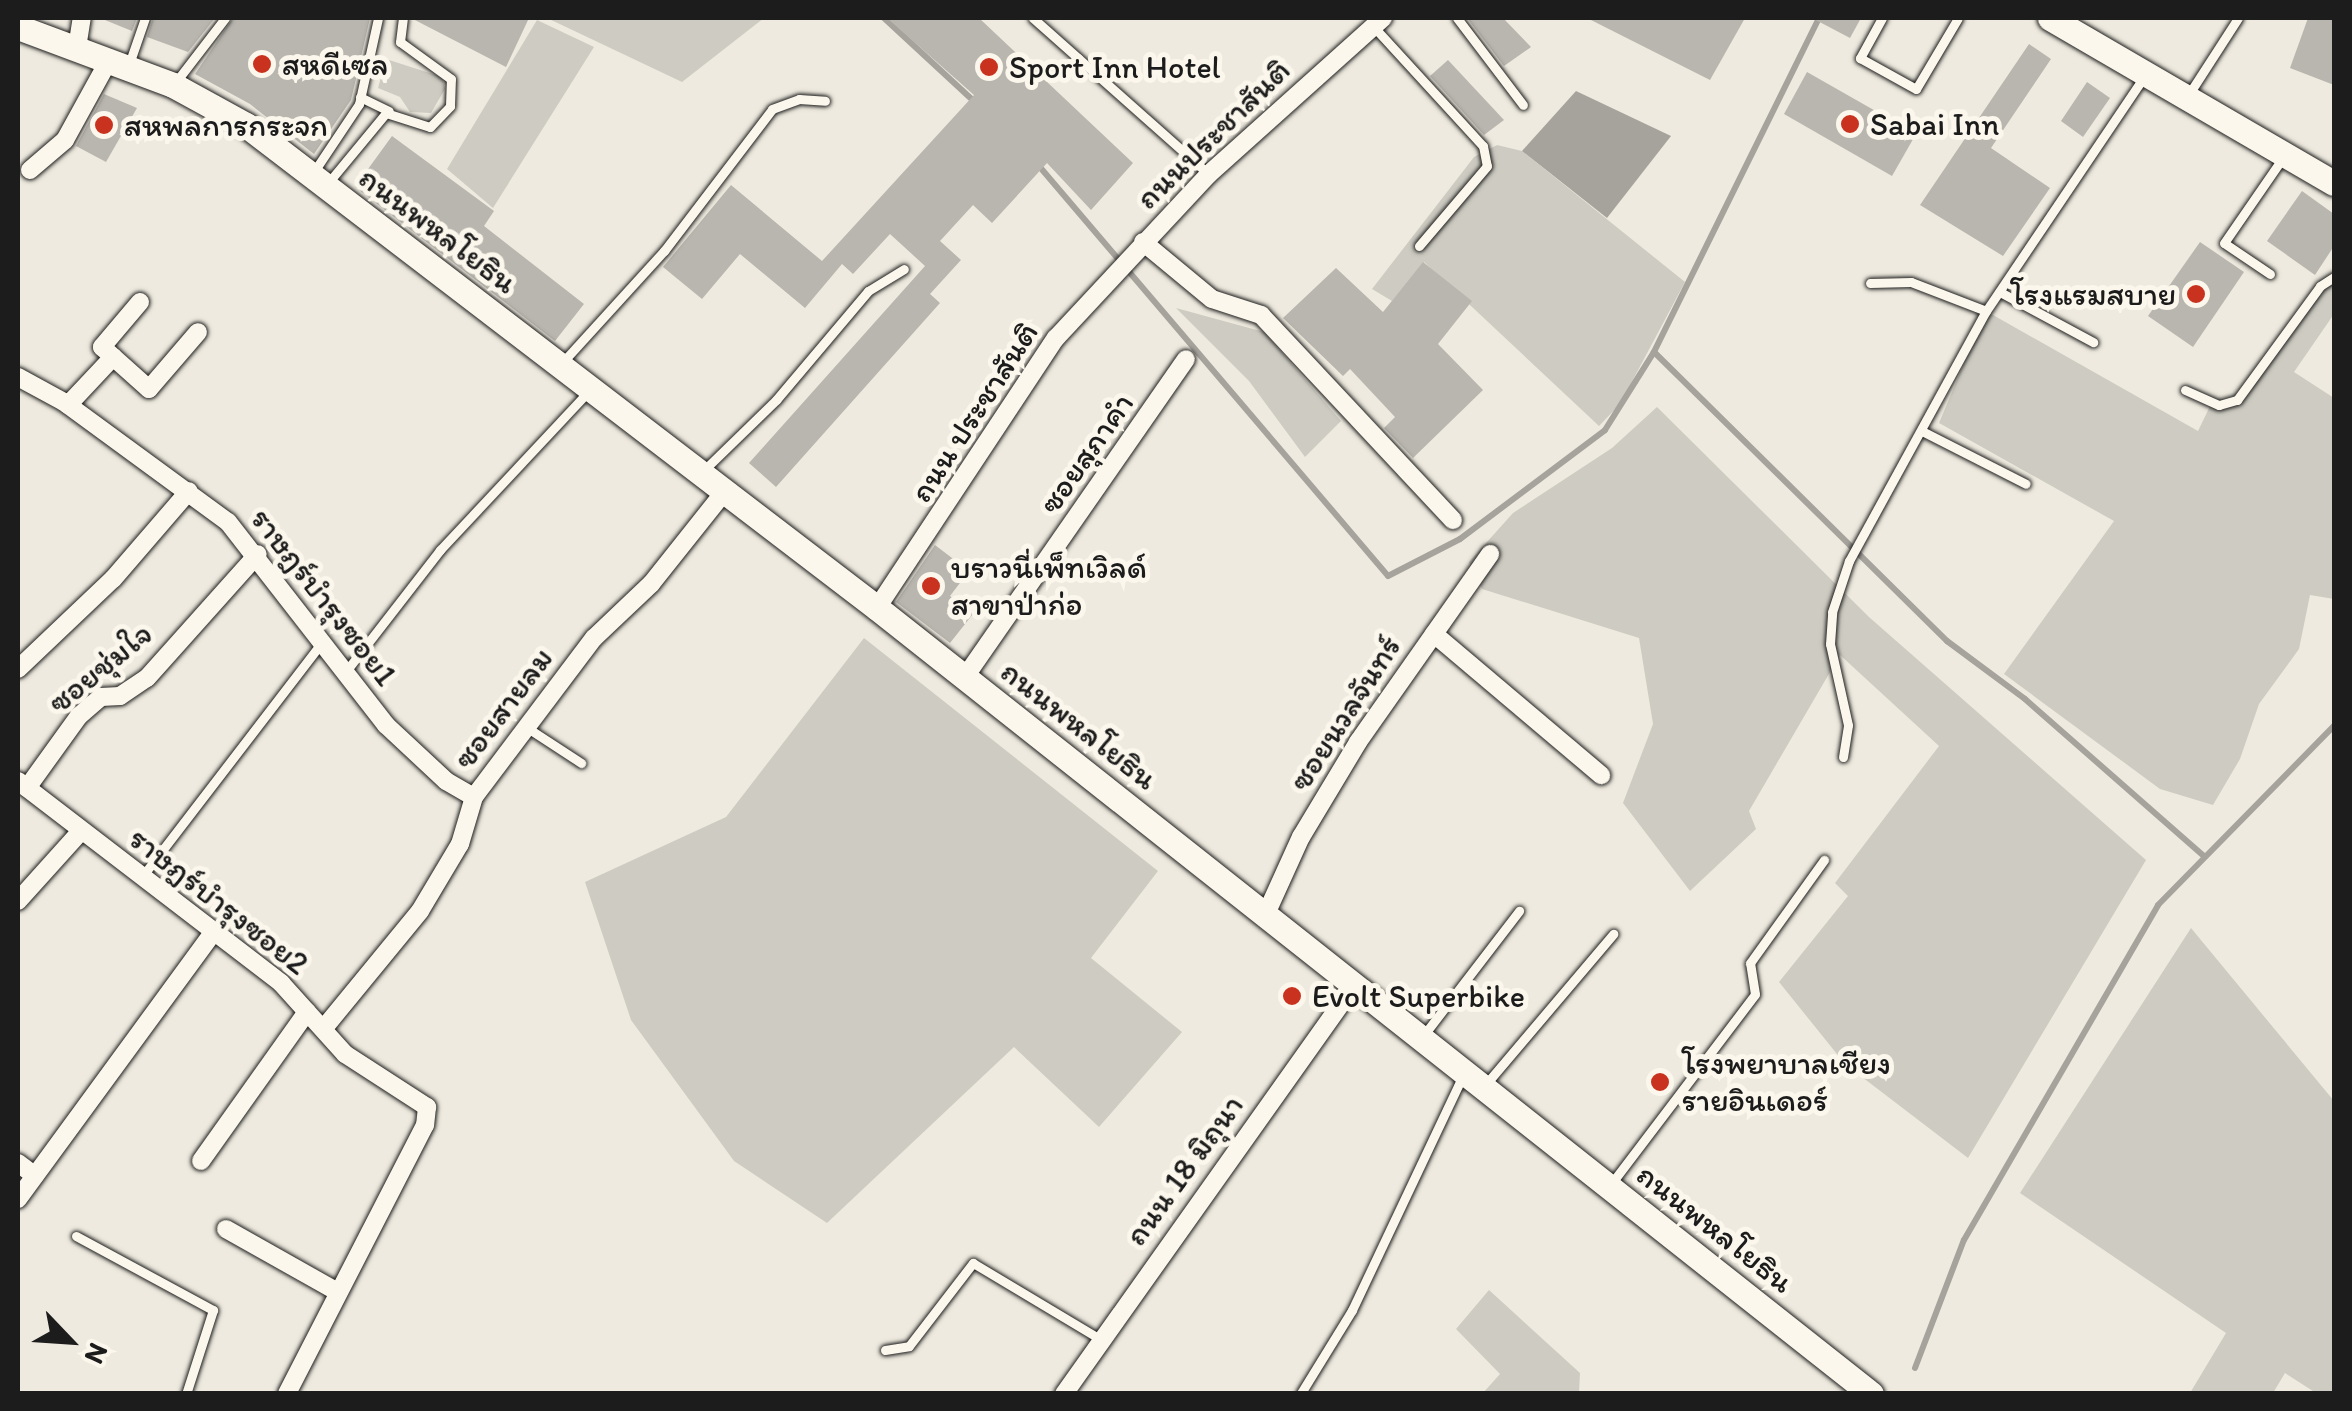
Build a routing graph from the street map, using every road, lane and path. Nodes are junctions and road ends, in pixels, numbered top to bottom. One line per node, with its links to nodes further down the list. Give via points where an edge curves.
1 (82, 18): 14 (street)
2 (144, 18): 15 (lane)
3 (225, 18): 17 (lane)
4 (378, 18): 19 (lane)
5 (403, 18): 22 (lane, via 403,48 438,68 454,92 430,127 410,126)
6 (1033, 18): 25 (lane)
7 (1457, 18): 21 (lane)
8 (1882, 18): 9 (lane, via 1860,58 1916,89)
9 (1958, 18)
10 (2050, 18): 16 (main road)
11 (2238, 18): 18 (lane)
12 (1378, 22): 25 (street, ถนนประชาสันติ); 28 (lane, via 1482,146 1487,166)
13 (18, 27): 14 (main road, ถนนพหลโยธิน)
14 (78, 48): 15 (main road, ถนนพหลโยธิน)
15 (119, 63): 17 (main road, ถนนพหลโยธิน); 24 (street, via 65,140)
16 (2146, 72): 18 (main road); 34 (lane)
17 (173, 85): 26 (main road, ถนนพหลโยธิน, via 246,125)
18 (2188, 96): 23 (main road)
19 (360, 97): 22 (lane); 26 (lane)
20 (825, 101): 41 (lane, via 799,98 772,109 664,251)
21 (1523, 105)
22 (392, 112): 26 (lane)
23 (2285, 154): 27 (main road); 31 (lane, via 2224,243)
24 (30, 170)
25 (1208, 174): 29 (street, ถนนประชาสันติ)
26 (319, 181): 41 (main road, ถนนพหลโยธิน)
27 (2334, 183)
28 (1419, 246)
29 (1137, 249): 51 (street, via 1212,299 1261,315); 54 (street, ถนน ประชาสันติ, via 1056,338)
30 (904, 269): 47 (lane, via 868,290 776,400)
31 (2270, 274)
32 (2334, 277): 44 (lane, via 2320,286 2237,400 2219,406)
33 (1870, 283): 36 (lane, via 1911,282)
34 (2000, 292): 36 (lane); 38 (lane)
35 (140, 302): 39 (street, via 102,347)
36 (1986, 311): 46 (lane)
37 (198, 332): 39 (street, via 149,389)
38 (2092, 342)
39 (113, 357): 45 (street)
40 (1186, 359): 59 (street, ซอยสุภาคำ)
41 (562, 364): 43 (main road, ถนนพหลโยธิน)
42 (18, 378): 45 (street, ราษฎร์บำรุงซอย1)
43 (592, 388): 47 (main road, ถนนพหลโยธิน); 58 (lane, via 440,550)
44 (2186, 390)
45 (68, 405): 50 (street, ราษฎร์บำรุงซอย1)
46 (1924, 432): 48 (lane); 61 (lane, via 1852,557 1832,612 1830,644 1848,724)
47 (702, 472): 49 (main road, ถนนพหลโยธิน)
48 (2026, 484)
49 (725, 490): 54 (main road, ถนนพหลโยธิน); 60 (street, ซอยสายลม, via 650,584 594,638)
50 (189, 491): 52 (street, ราษฎร์บำรุงซอย1); 57 (street, via 114,579)
51 (1453, 520)
52 (258, 554): 56 (street, ราษฎร์บำรุงซอย1); 64 (street, ซอยชุ่มใจ, via 147,678 120,696 102,697)
53 (1490, 554): 55 (street, ซอยนวลจันทร์)
54 (877, 608): 59 (main road, ถนนพหลโยธิน)
55 (1434, 634): 63 (street); 71 (street, ซอยนวลจันทร์, via 1320,805)
56 (321, 643): 58 (street, ราษฎร์บำรุงซอย1); 68 (lane)
57 (18, 668)
58 (347, 670): 65 (street, ราษฎร์บำรุงซอย1, via 386,725 446,782)
59 (965, 677): 71 (main road, ถนนพหลโยธิน)
60 (526, 727): 62 (lane); 65 (street, ซอยสายลม)
61 (1842, 758)
62 (581, 762)
63 (1601, 774)
64 (22, 785): 66 (street, ราษฎร์บำรุงซอย2)
65 (474, 797): 76 (street, ซอยสายลม, via 460,844 420,911)
66 (81, 831): 68 (street, ราษฎร์บำรุงซอย2); 69 (street)
67 (1824, 860): 82 (lane, via 1750,963 1755,994)
68 (140, 878): 72 (street, ราษฎร์บำรุงซอย2)
69 (18, 901)
70 (1519, 911): 77 (lane)
71 (1266, 914): 74 (main road, ถนนพหลโยธิน)
72 (212, 934): 75 (street, ราษฎร์บำรุงซอย2, via 281,982); 81 (street)
73 (1614, 934): 78 (lane)
74 (1355, 984): 77 (main road, ถนนพหลโยธิน); 87 (street, ถนน 18 มิถุนา)
75 (307, 1012): 76 (street, ราษฎร์บำรุงซอย2); 79 (street)
76 (324, 1028): 86 (street, ราษฎร์บำรุงซอย2, via 345,1054 427,1106 425,1125)
77 (1422, 1037): 78 (main road, ถนนพหลโยธิน)
78 (1474, 1079): 82 (main road, ถนนพหลโยธิน); 91 (lane)
79 (201, 1161)
80 (18, 1163): 81 (street)
81 (34, 1176): 83 (street)
82 (1609, 1186): 90 (main road, ถนนพหลโยธิน)
83 (18, 1199)
84 (226, 1229): 86 (street)
85 (76, 1236): 92 (lane, via 212,1310)
86 (336, 1292): 93 (street)
87 (1100, 1338): 88 (lane, via 973,1263 910,1346); 89 (street, ถนน 18 มิถุนา)
88 (885, 1350)
89 (1070, 1391)
90 (1864, 1391)
91 (1301, 1393)
92 (186, 1394)
93 (287, 1394)

